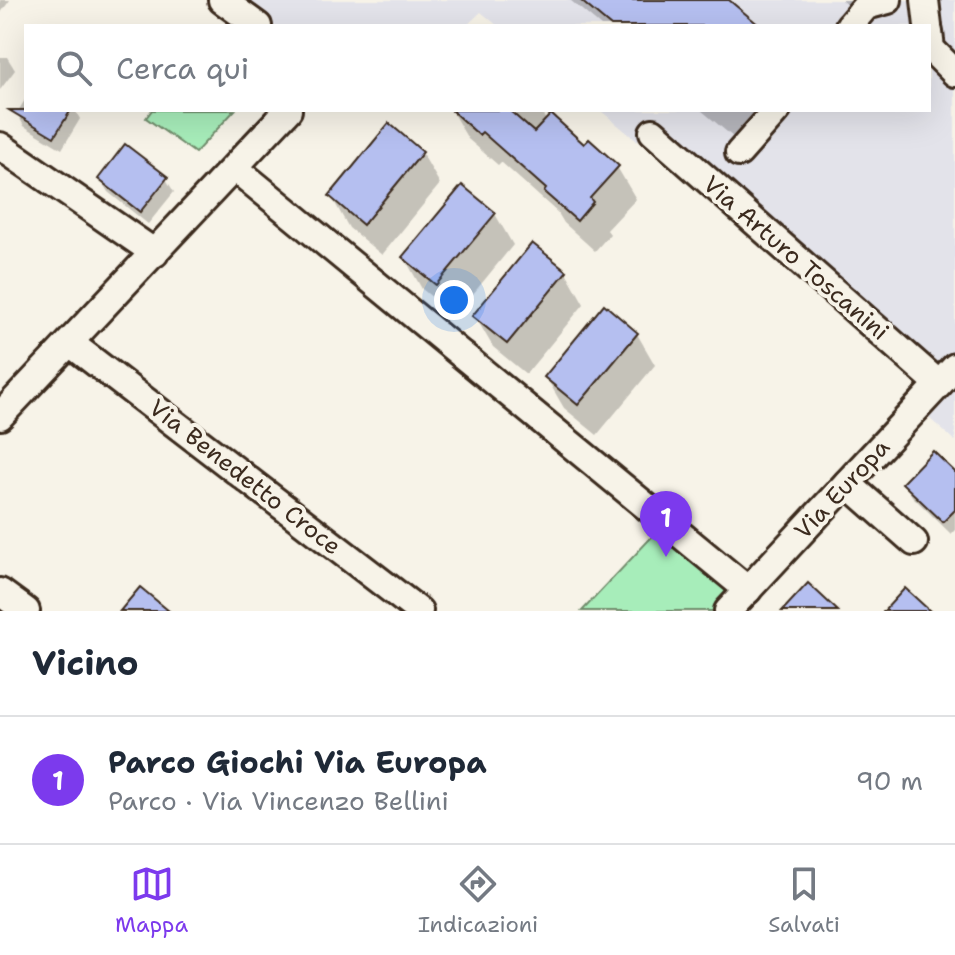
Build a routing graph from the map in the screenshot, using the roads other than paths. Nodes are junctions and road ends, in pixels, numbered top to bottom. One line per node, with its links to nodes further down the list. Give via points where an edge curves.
1 (222, 0): 4 (street)
2 (888, 0): 5 (street, via 866,6)
3 (925, 0): 6 (street)
4 (255, 24)
5 (851, 24)
6 (928, 24)
7 (931, 49): 8 (street)
8 (955, 73)
9 (286, 112): 14 (street)
10 (775, 112): 13 (street)
11 (653, 132): 17 (street, Via Arturo Toscanini)
12 (0, 146): 15 (street)
13 (739, 153)
14 (236, 169): 15 (street); 21 (street)
15 (155, 253): 16 (street)
16 (70, 343): 18 (street); 24 (street, Via Benedetto Croce)
17 (947, 375): 19 (street, Via Europa)
18 (0, 416)
19 (847, 483): 20 (street); 21 (street, Via Europa)
20 (914, 542)
21 (748, 590): 25 (street, Via Europa)
22 (0, 592): 23 (street)
23 (26, 611)
24 (419, 611)
25 (728, 611)

